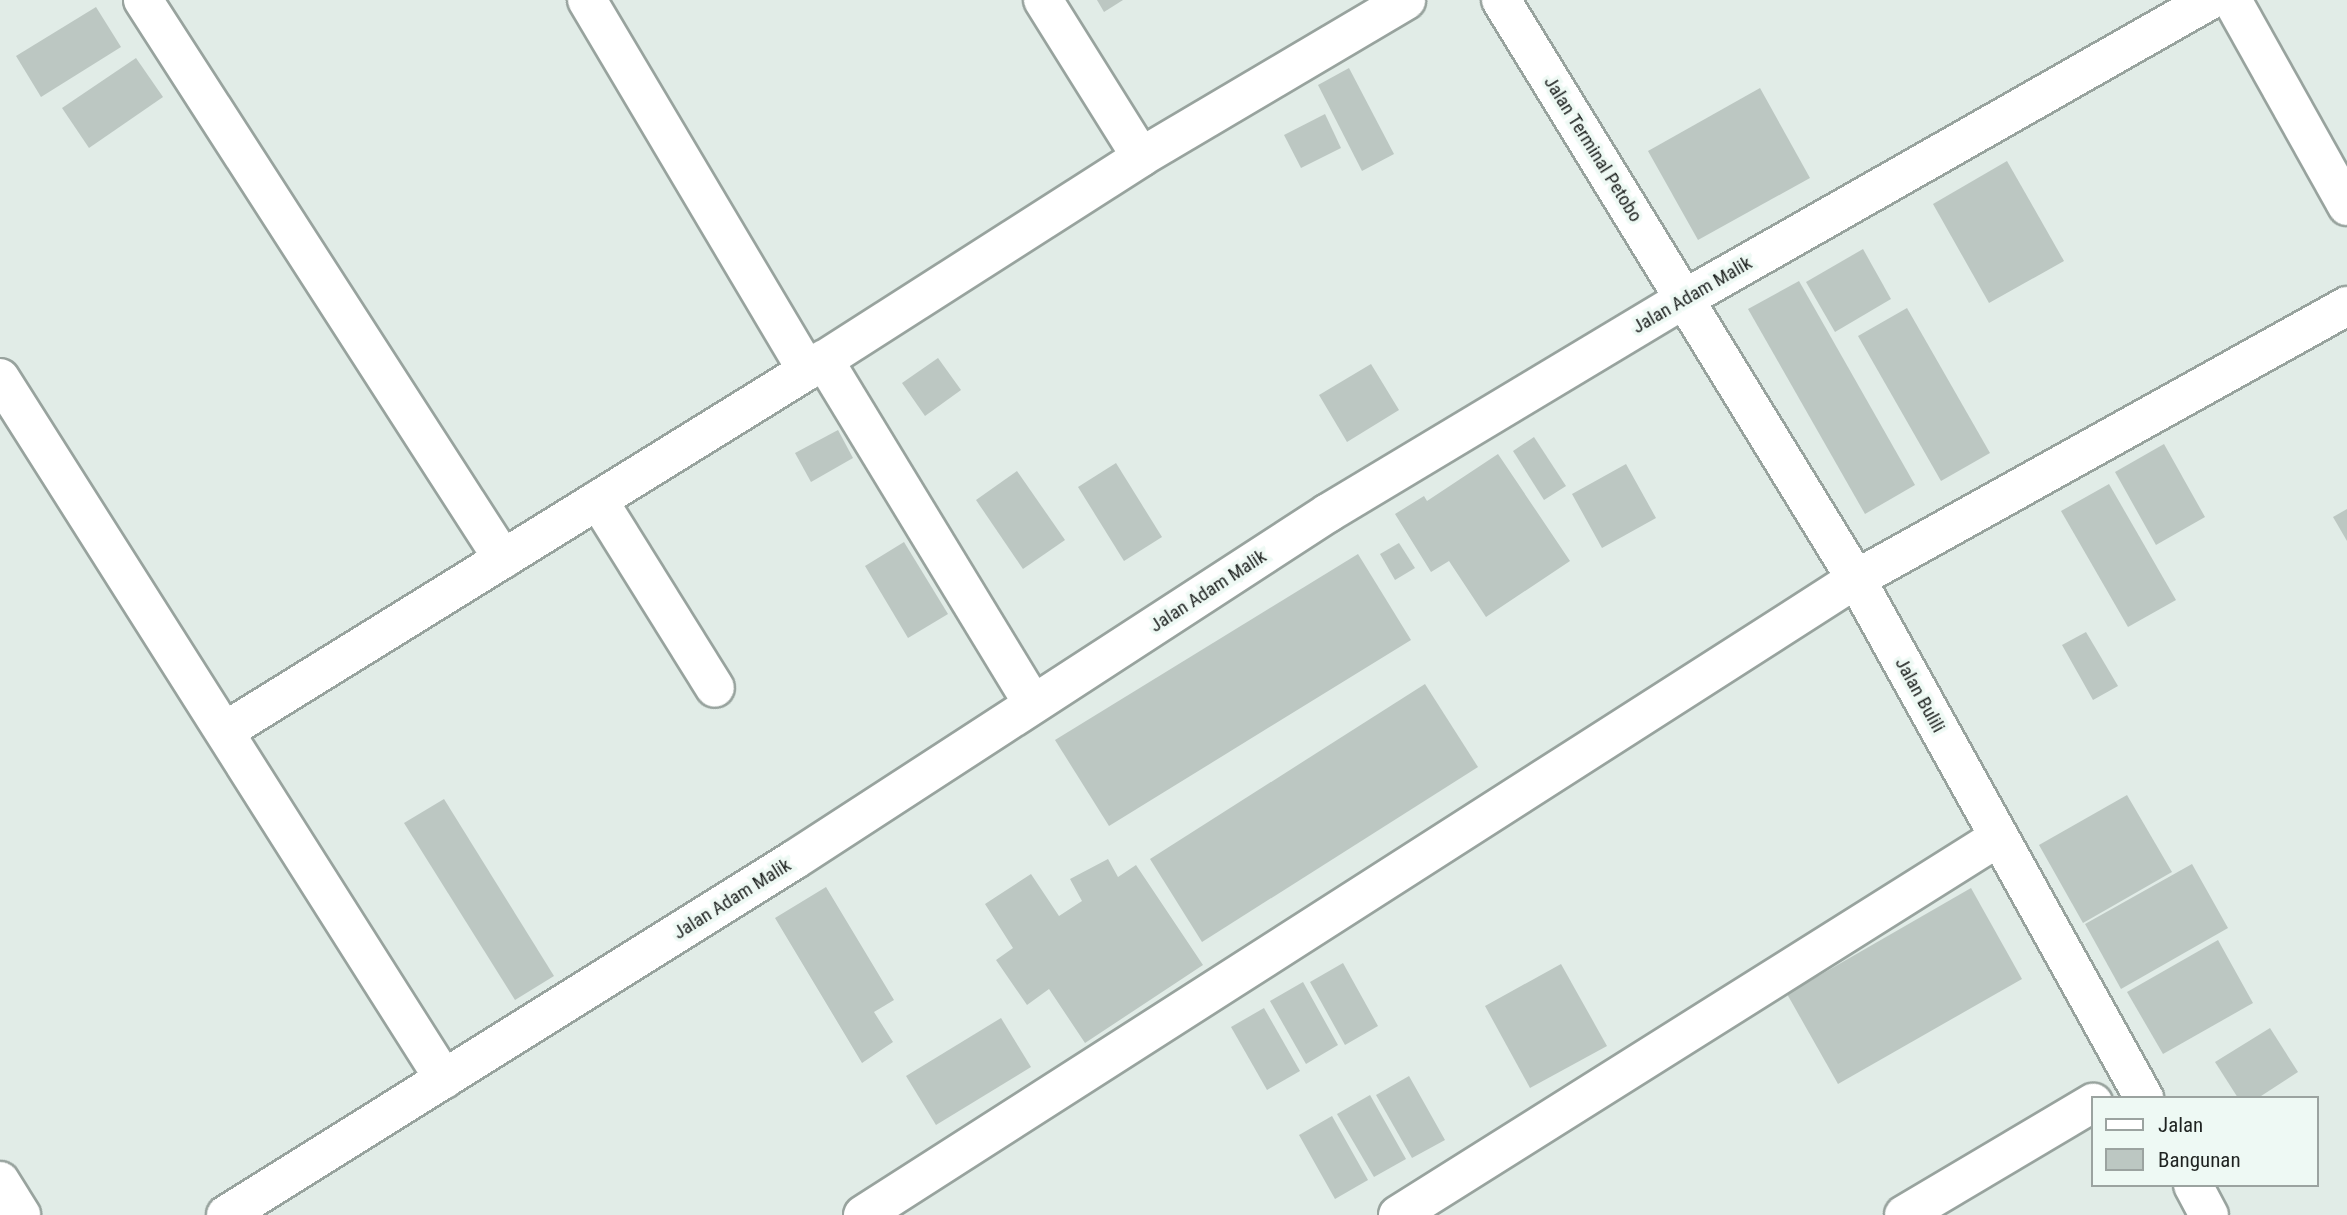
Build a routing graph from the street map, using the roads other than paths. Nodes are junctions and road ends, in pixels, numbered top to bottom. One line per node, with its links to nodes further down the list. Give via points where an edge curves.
1 (143, 0): 15 (street)
2 (587, 0): 12 (street)
3 (1043, 0): 8 (street)
4 (1406, 0): 8 (street)
5 (1501, 0): 10 (street, Jalan Terminal Petobo)
6 (2210, 0): 10 (street, Jalan Adam Malik)
7 (2232, 0): 9 (street)
8 (1141, 157): 12 (street)
9 (2347, 206)
10 (1686, 298): 16 (street, Jalan Bulili); 18 (street, Jalan Adam Malik, via 1328,513)
11 (2347, 306): 16 (street)
12 (815, 365): 14 (street); 18 (street)
13 (0, 378): 19 (street)
14 (598, 500): 15 (street); 17 (street)
15 (503, 559): 19 (street)
16 (1856, 579): 20 (street, Jalan Bulili); 28 (street)
17 (715, 688)
18 (1033, 704): 21 (street, Jalan Adam Malik)
19 (225, 731): 21 (street)
20 (1999, 836): 22 (street, Jalan Bulili); 29 (street)
21 (444, 1079): 26 (street, Jalan Adam Malik)
22 (2127, 1092)
23 (2092, 1104): 30 (street)
24 (0, 1181): 27 (street)
25 (2194, 1187): 31 (street)
26 (248, 1210)
27 (21, 1215)
28 (863, 1215)
29 (1398, 1215)
30 (1904, 1215)
31 (2209, 1215)

